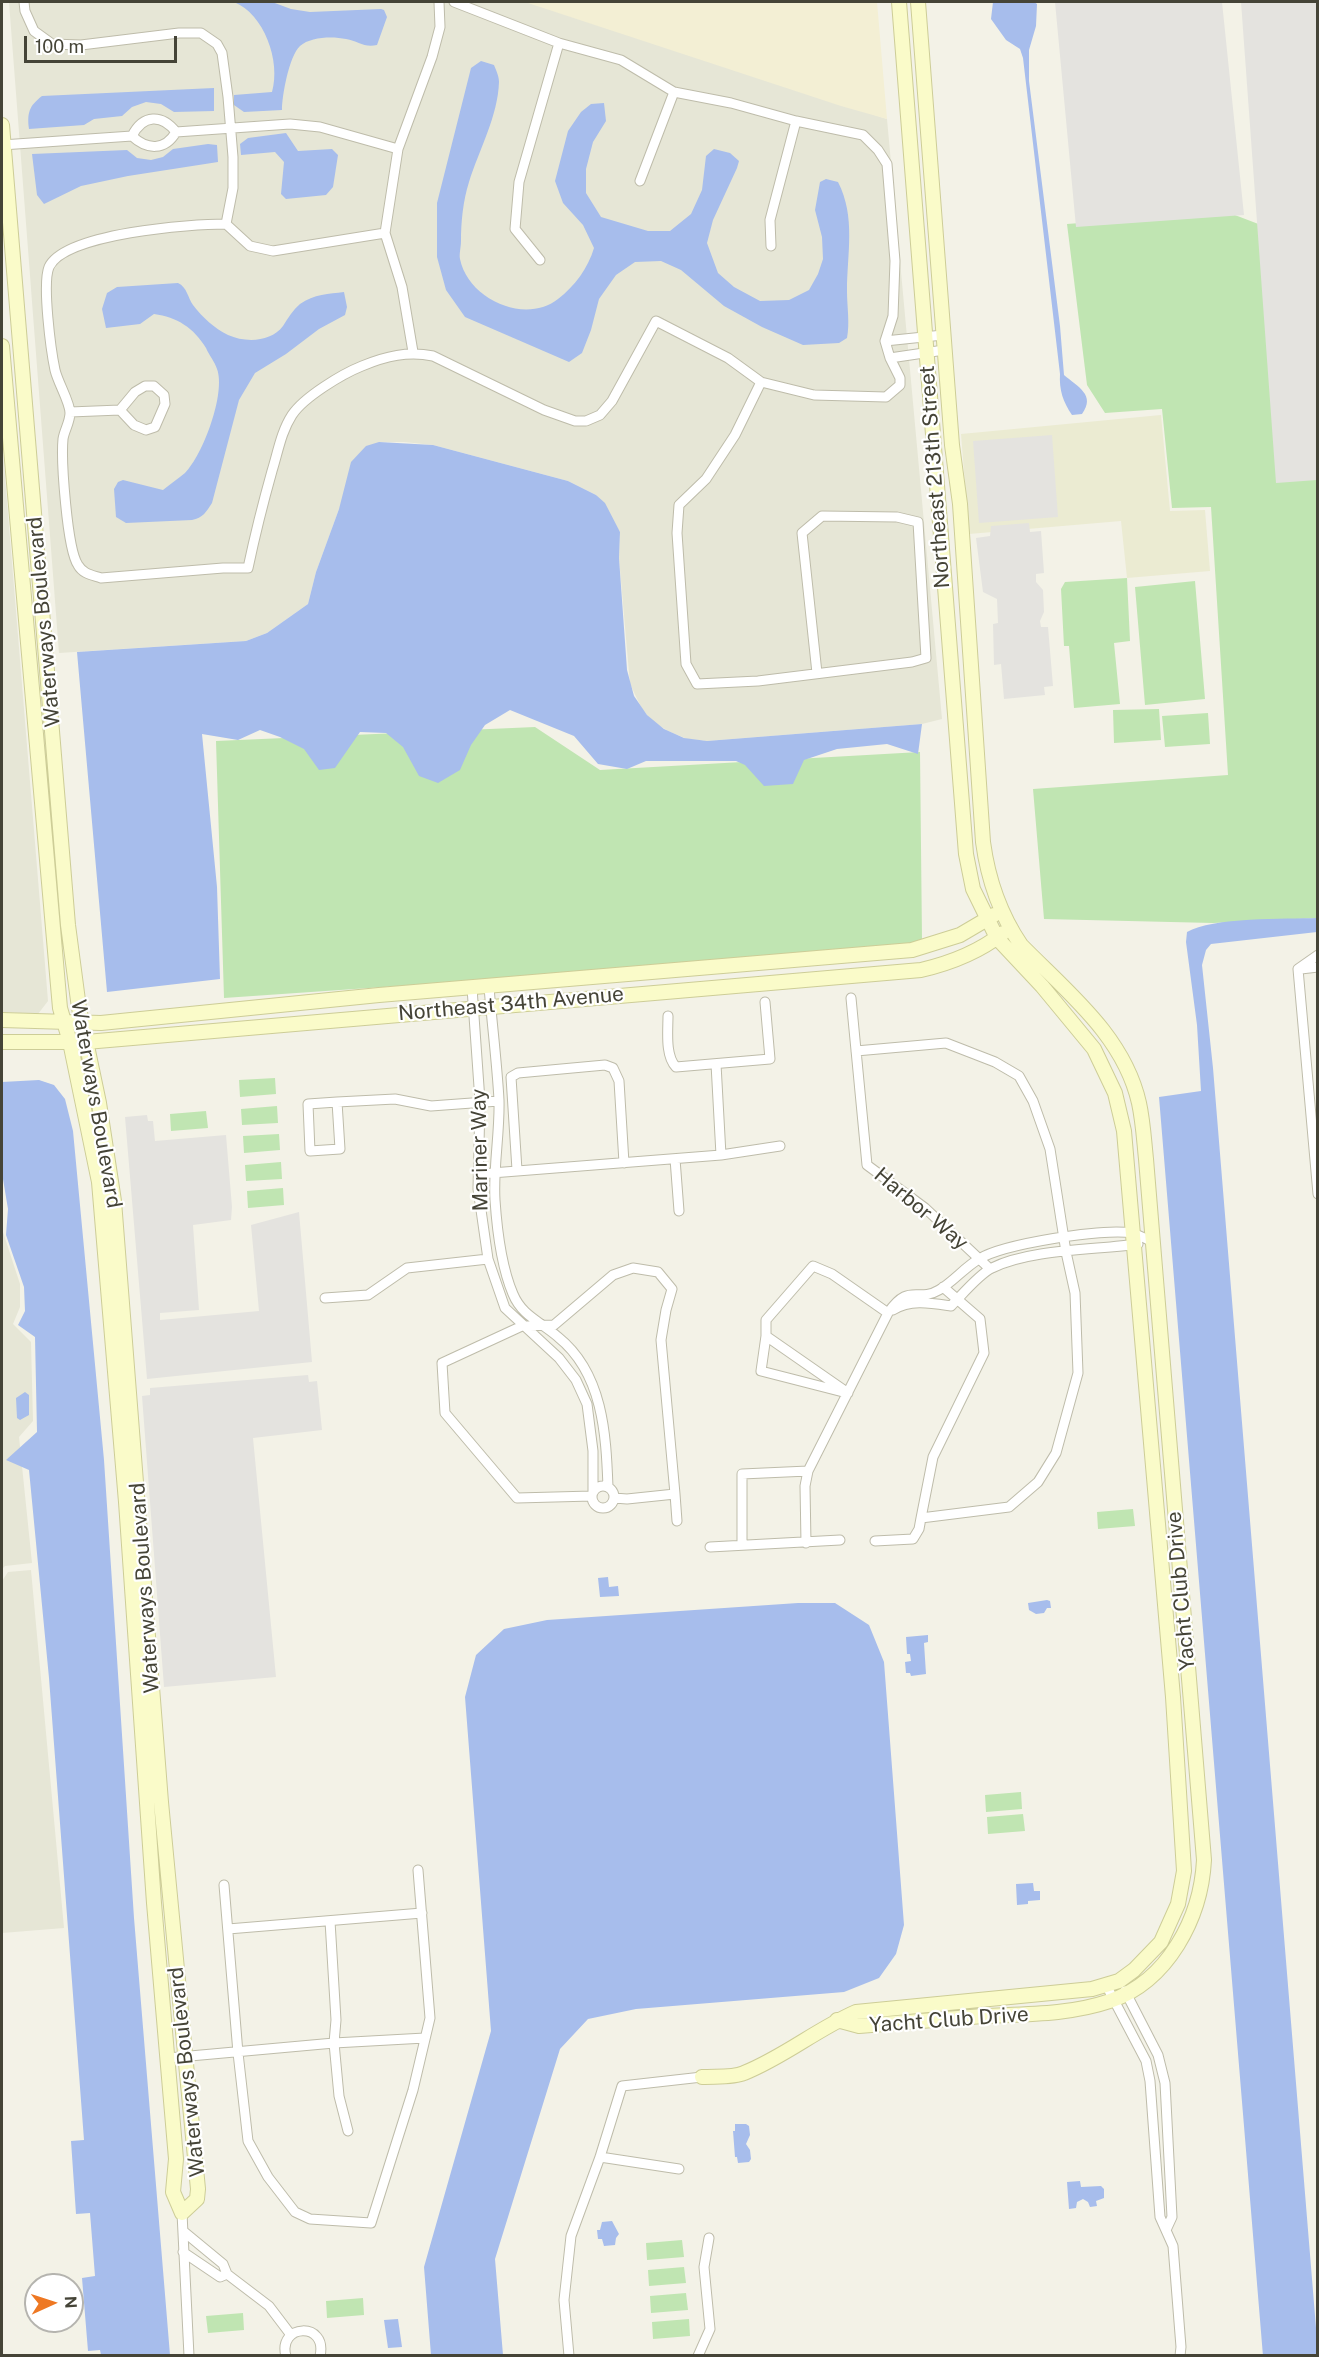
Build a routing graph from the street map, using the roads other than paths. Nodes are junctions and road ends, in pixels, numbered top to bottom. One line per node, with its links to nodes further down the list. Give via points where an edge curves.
1 (24, 2): 10 (street, via 34,31 52,44 81,45 201,33 217,44 222,53)
2 (439, 2): 14 (street, via 440,27 432,57)
3 (454, 2): 6 (street)
4 (899, 2): 21 (street, Northeast 213th Street)
5 (918, 2): 20 (street, Northeast 213th Street)
6 (559, 43): 7 (street, via 621,60); 19 (street, via 519,182 514,229)
7 (674, 92): 8 (street); 15 (street)
8 (796, 121): 18 (street, via 770,220); 22 (street, via 863,135 886,164 894,261 893,316)
9 (2, 124): 13 (street, Waterways Boulevard)
10 (231, 128): 11 (street); 14 (street, via 290,124 320,127); 16 (street, via 233,188)
11 (176, 132): 12 (street, via 162,146 149,146); 12 (street, via 159,119 145,121)
12 (132, 136): 13 (street)
13 (2, 145): 48 (street, Waterways Boulevard, via 68,925)
14 (398, 149): 17 (street)
15 (640, 181)
16 (225, 224): 17 (street, via 250,246 273,251); 30 (street, via 158,227 107,238 72,248 49,266 48,317 55,371)
17 (385, 233): 25 (street, via 402,287)
18 (771, 246)
19 (540, 261)
20 (943, 335): 21 (street); 24 (street, Northeast 213th Street)
21 (924, 337): 22 (street); 26 (street, Northeast 213th Street)
22 (885, 341): 27 (street)
23 (2, 346): 47 (street, Waterways Boulevard, via 60,1008)
24 (944, 350): 26 (street); 32 (street, Northeast 213th Street, via 960,504 983,842 986,865)
25 (413, 352): 28 (street, via 433,356 574,421 586,421 600,414 612,401 656,321 728,358); 30 (street, via 351,370 305,400 292,415 283,434 248,568 101,578 87,574 78,565 72,549 63,471 63,439)
26 (926, 352): 27 (street); 33 (street, Northeast 213th Street, via 966,854)
27 (890, 358): 28 (street, via 900,385 886,397 814,395)
28 (761, 382): 31 (street, via 735,435 706,479 679,505 677,533 686,664 697,684)
29 (120, 410): 29 (street, via 134,425 146,430 155,427 165,404 164,394 154,386 145,386); 30 (street)
30 (70, 412)
31 (817, 673): 31 (street, via 802,533 822,516 897,516 918,522 926,658)
32 (1002, 912): 33 (street, Northeast 34th Avenue); 34 (street, Northeast 213th Street)
33 (986, 919): 35 (street, Northeast 213th Street); 39 (street, Northeast 34th Avenue, via 953,938 912,950)
34 (1010, 928): 35 (street, Northeast 34th Avenue); 68 (street, Yacht Club Drive, via 1021,945 1108,1035 1126,1068 1139,1103)
35 (999, 941): 43 (street, Northeast 34th Avenue, via 921,970); 67 (street, Yacht Club Drive, via 1085,1036 1106,1071 1124,1131)
36 (1317, 955): 38 (street)
37 (1317, 967): 38 (street)
38 (1299, 969): 64 (street)
39 (489, 987): 40 (street, Northeast 34th Avenue); 43 (street, Mariner Way)
40 (472, 988): 44 (street, Mariner Way); 48 (street, Northeast 34th Avenue)
41 (851, 998): 52 (street, Harbor Way)
42 (765, 1002): 53 (street, via 770,1059)
43 (491, 1006): 44 (street, Northeast 34th Avenue); 56 (street, Mariner Way)
44 (474, 1007): 49 (street, Northeast 34th Avenue); 55 (street, Mariner Way)
45 (668, 1016): 53 (street, via 672,1063 676,1067)
46 (2, 1020): 47 (street, Northeast 34th Avenue)
47 (65, 1023): 48 (street, Northeast 34th Avenue); 51 (street, Waterways Boulevard)
48 (82, 1023): 49 (street, Waterways Boulevard)
49 (86, 1041): 51 (street, Northeast 34th Avenue); 105 (street, Waterways Boulevard, via 114,1201)
50 (2, 1042): 51 (street, Northeast 34th Avenue)
51 (70, 1042): 106 (street, Waterways Boulevard, via 99,1182)
52 (856, 1051): 66 (street, via 946,1043 996,1062 1019,1076 1033,1101 1050,1149); 70 (street, Harbor Way, via 867,1165 925,1208)
53 (716, 1064): 58 (street)
54 (337, 1101): 54 (street, via 308,1104 310,1151 340,1149); 55 (street, via 395,1099 431,1106)
55 (480, 1101): 56 (street); 63 (street, Mariner Way)
56 (499, 1101): 62 (street, Mariner Way)
57 (780, 1146): 58 (street)
58 (721, 1155): 59 (street)
59 (675, 1159): 60 (street); 65 (street)
60 (624, 1163): 61 (street); 61 (street, via 619,1081 613,1068 605,1065 518,1073 511,1077)
61 (516, 1170): 62 (street)
62 (496, 1173): 63 (street); 77 (street, Mariner Way, via 502,1256 513,1294 523,1312)
63 (478, 1174): 71 (street, Mariner Way)
64 (1317, 1194)
65 (679, 1211)
66 (1064, 1237): 67 (street, Harbor Way); 69 (street); 70 (street, Harbor Way, via 998,1250)
67 (1133, 1239): 68 (street, Harbor Way); 69 (street, Harbor Way); 98 (street, Yacht Club Drive, via 1173,1697 1184,1871 1178,1904 1161,1942)
68 (1153, 1242): 98 (street, Yacht Club Drive, via 1204,1860 1200,1893 1187,1930 1159,1966 1136,1987)
69 (1066, 1252): 72 (street, Harbor Way, via 1037,1255); 86 (street, via 1075,1293 1078,1373 1056,1453 1038,1482 1009,1508)
70 (979, 1258): 72 (street, Harbor Way); 73 (street, Harbor Way)
71 (488, 1259): 74 (street, via 407,1268 368,1294); 78 (street, Mariner Way, via 505,1308)
72 (990, 1269): 75 (street, Harbor Way)
73 (941, 1288): 75 (street); 76 (street, via 897,1300)
74 (325, 1298)
75 (956, 1300): 76 (street, via 951,1306 923,1302 899,1306); 86 (street, via 980,1319 984,1353 933,1457)
76 (888, 1313): 79 (street, via 832,1274 813,1266 766,1320); 80 (street)
77 (542, 1325): 78 (street); 82 (street, Mariner Way, via 577,1356 592,1380 602,1414); 84 (street, via 554,1325 613,1275 633,1269 658,1272 672,1289 661,1340)
78 (522, 1326): 83 (street, Mariner Way, via 559,1358 576,1380 586,1404); 83 (street, via 442,1363 445,1413 517,1498)
79 (766, 1336): 80 (street); 80 (street, via 761,1371)
80 (848, 1393): 81 (street)
81 (808, 1471): 90 (street); 91 (street, via 742,1474)
82 (608, 1487): 83 (street, via 599,1486); 85 (street)
83 (592, 1494): 85 (street, via 594,1504 602,1508 610,1506)
84 (675, 1494): 85 (street); 87 (street)
85 (614, 1498)
86 (921, 1518): 89 (street, via 913,1539)
87 (677, 1521)
88 (840, 1540): 90 (street)
89 (875, 1541)
90 (806, 1543): 91 (street)
91 (742, 1545): 92 (street)
92 (710, 1546)
93 (418, 1870): 95 (street)
94 (224, 1885): 97 (street)
95 (422, 1913): 96 (street); 101 (street, via 430,2018)
96 (330, 1921): 97 (street); 102 (street)
97 (228, 1929): 103 (street)
98 (1117, 1986): 99 (street, Yacht Club Drive); 100 (street, Yacht Club Drive, via 856,2012); 104 (street)
99 (1113, 2000): 100 (street, Yacht Club Drive, via 1073,2010 1012,2015 859,2026); 107 (street)
100 (837, 2020): 108 (street, via 742,2074)
101 (425, 2038): 102 (street); 103 (street, via 413,2090 371,2223 310,2219 288,2205 248,2141)
102 (334, 2043): 103 (street); 109 (street, via 339,2096)
103 (238, 2053): 105 (street)
104 (1158, 2055): 107 (street); 113 (street, via 1165,2084 1172,2217)
105 (185, 2056): 106 (street); 112 (street, Waterways Boulevard, via 198,2189 197,2199)
106 (168, 2058): 112 (street, Waterways Boulevard, via 176,2159 173,2192)
107 (1146, 2061): 113 (street, via 1160,2217)
108 (702, 2077): 110 (street, via 622,2086)
109 (348, 2131)
110 (600, 2157): 111 (street); 122 (street, via 571,2236 564,2300)
111 (679, 2169)
112 (182, 2213): 114 (street)
113 (1166, 2230): 124 (street, via 1173,2252)
114 (183, 2231): 116 (street); 117 (street, via 223,2264)
115 (708, 2238): 123 (street, via 704,2267 710,2329)
116 (183, 2252): 117 (street, via 220,2277); 119 (street)
117 (227, 2274): 118 (street, via 269,2306)
118 (291, 2335): 120 (street, via 285,2345); 121 (street, via 302,2330 314,2334 321,2343)
119 (189, 2355)
120 (286, 2355)
121 (320, 2355)
122 (569, 2355)
123 (698, 2355)
124 (1180, 2355)

